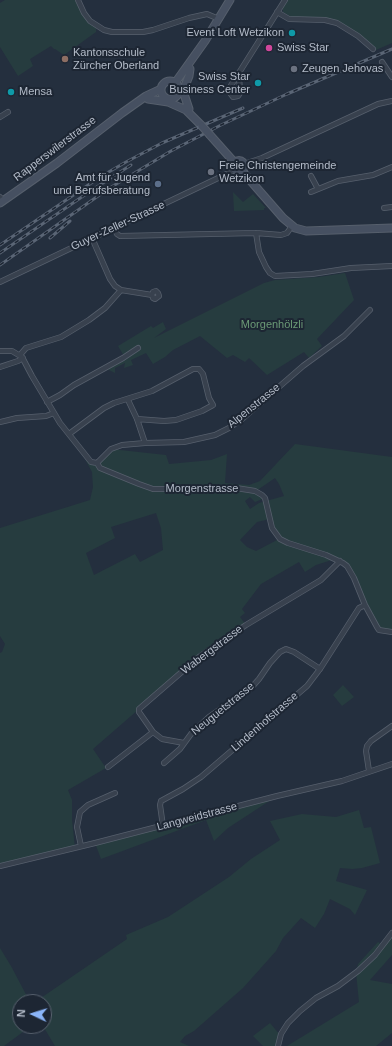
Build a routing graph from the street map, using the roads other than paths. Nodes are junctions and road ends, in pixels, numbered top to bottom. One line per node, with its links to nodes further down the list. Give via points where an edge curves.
1 (78, 0): 5 (street, via 90,21 112,32 143,32 193,16 208,14)
2 (230, 0): 5 (main road)
3 (285, 0): 4 (street)
4 (277, 12): 7 (street, via 289,19 337,23 358,36); 10 (street)
5 (219, 19): 6 (main road)
6 (206, 41): 9 (main road); 12 (main road)
7 (372, 49)
8 (382, 62): 11 (street)
9 (190, 69): 12 (main road); 17 (main road, via 183,91)
10 (238, 75)
11 (392, 77)
12 (176, 91): 13 (main road, via 169,99); 13 (main road, via 171,81 166,82); 17 (main road)
13 (162, 92): 14 (main road, Rapperswilerstrasse); 15 (main road, Rapperswilerstrasse, via 146,96)
14 (148, 99): 15 (main road, Rapperswilerstrasse); 17 (main road)
15 (140, 101): 25 (main road, Rapperswilerstrasse, via 103,123 59,158)
16 (392, 102): 21 (street, Guyer-Zeller-Strasse, via 378,104)
17 (188, 109): 21 (main road, bridge, via 234,162 240,160)
18 (8, 112): 19 (street)
19 (0, 117)
20 (392, 167): 23 (street, via 373,175 341,181)
21 (240, 168): 28 (main road); 29 (street, Guyer-Zeller-Strasse)
22 (312, 176): 23 (street)
23 (318, 189): 24 (street)
24 (311, 192)
25 (0, 199)
26 (392, 207): 27 (street)
27 (384, 208)
28 (292, 226): 30 (main road, via 306,231); 31 (street, via 283,235)
29 (114, 228): 31 (street, via 120,236); 32 (street, Guyer-Zeller-Strasse)
30 (392, 228)
31 (256, 233): 33 (street, via 259,252 268,271 275,276)
32 (92, 238): 34 (street, Guyer-Zeller-Strasse); 35 (street, via 112,283)
33 (392, 266)
34 (0, 282)
35 (121, 290): 36 (street); 40 (street, via 105,308 86,323 61,336 26,348)
36 (152, 295)
37 (370, 310): 48 (street, Alpenstrasse, via 344,336 303,366 229,428 198,440)
38 (138, 348): 43 (street)
39 (0, 351): 40 (street, via 12,351)
40 (22, 356): 41 (street, via 18,361); 43 (street, Morgenstrasse)
41 (0, 367)
42 (128, 400): 45 (street); 45 (street, via 152,391 193,369 199,369 203,374 213,405 176,420); 47 (street, via 104,408)
43 (47, 402): 44 (street, Morgenstrasse)
44 (54, 413): 46 (street); 47 (street, Morgenstrasse)
45 (137, 419): 48 (street)
46 (0, 422)
47 (69, 434): 49 (street, Morgenstrasse, via 91,462)
48 (145, 443): 49 (street, Alpenstrasse, via 111,449)
49 (97, 463): 50 (street, Morgenstrasse, via 100,468 153,489 236,488 256,491 265,498 272,528 280,539)
50 (340, 561): 51 (street, via 347,566 354,578); 55 (street, Wabergstrasse, via 321,580 199,657 139,709)
51 (365, 605): 52 (street, via 380,630); 53 (street, Lindenhofstrasse, via 360,608)
52 (392, 632)
53 (320, 669): 56 (street, Neuguetstrasse, via 294,652 286,649 280,652 251,688 209,717); 62 (street, Lindenhofstrasse, via 307,686 201,777 161,801)
54 (392, 726): 60 (street, via 367,746)
55 (153, 732): 56 (street, via 162,739); 59 (street)
56 (184, 742): 57 (street, Neuguetstrasse)
57 (164, 763)
58 (392, 764): 60 (street, Langweidstrasse)
59 (108, 767)
60 (370, 771): 62 (street, Langweidstrasse, via 342,781)
61 (115, 793): 63 (street, via 88,805 80,812 77,827)
62 (163, 826): 63 (street, Langweidstrasse)
63 (81, 846): 64 (street, Langweidstrasse)
64 (0, 866)
65 (392, 933): 66 (street, via 375,955 358,971 316,998 288,1023 281,1034)
66 (278, 1046)

